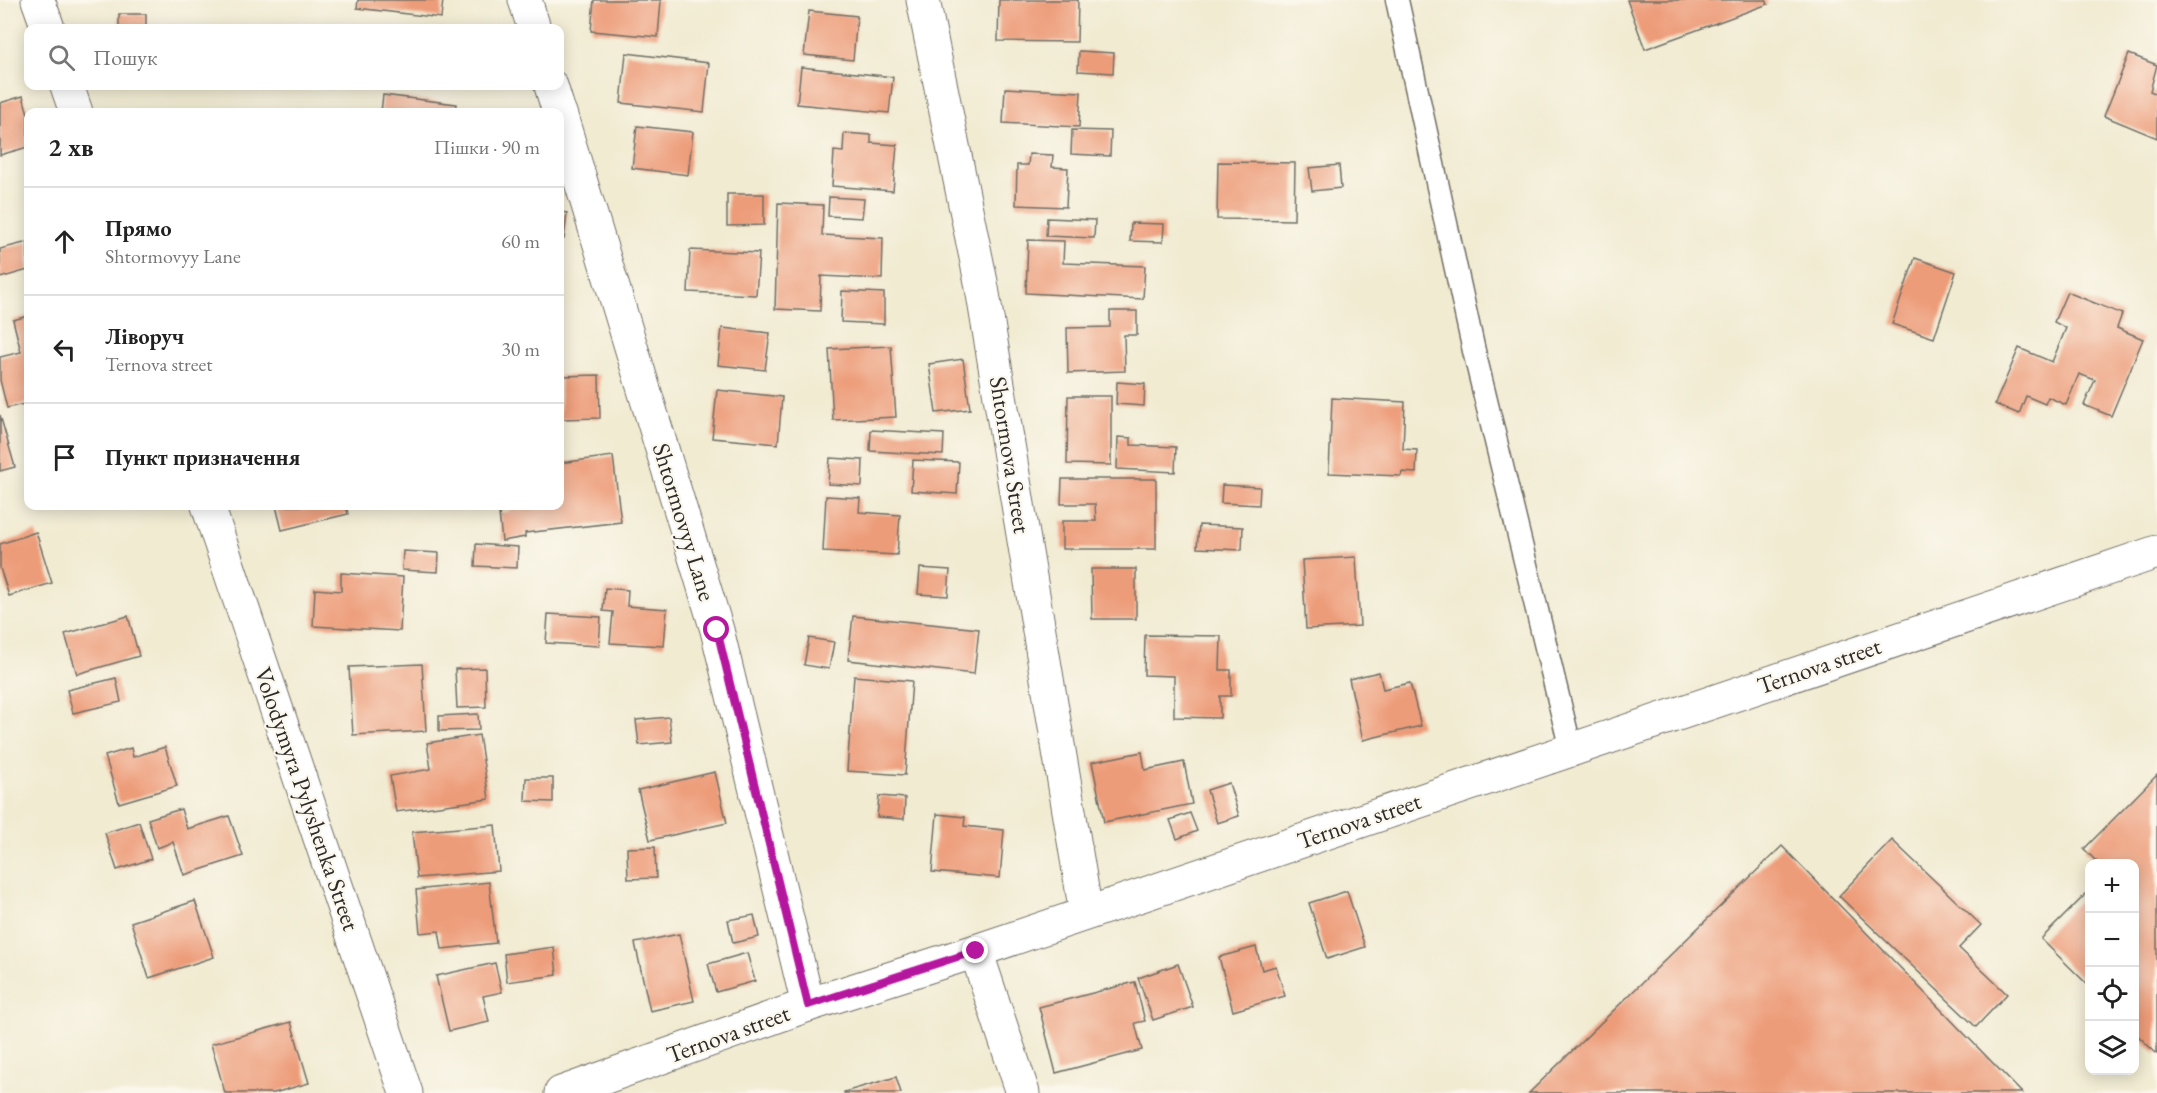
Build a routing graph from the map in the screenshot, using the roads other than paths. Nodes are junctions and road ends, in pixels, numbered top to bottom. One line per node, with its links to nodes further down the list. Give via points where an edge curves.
1 (38, 0): 5 (street)
2 (525, 0): 6 (street)
3 (923, 0): 15 (street, Shtormova Street, via 981,282)
4 (1397, 0): 14 (lane, via 1474,351)
5 (47, 24)
6 (533, 24)
7 (68, 90): 9 (street)
8 (552, 90): 10 (street, Shtormovyy Lane)
9 (75, 108)
10 (558, 108)
11 (564, 129): 17 (street, Shtormovyy Lane, via 717,630)
12 (209, 510): 18 (street, Volodymyra Pylyshenka Street)
13 (2157, 552): 14 (street, Ternova street)
14 (1572, 750): 15 (street, Ternova street)
15 (1086, 913): 16 (street, Ternova street)
16 (976, 951): 17 (street, Ternova street); 20 (street)
17 (808, 1005): 19 (street, Ternova street)
18 (406, 1093)
19 (561, 1093)
20 (1023, 1093)

